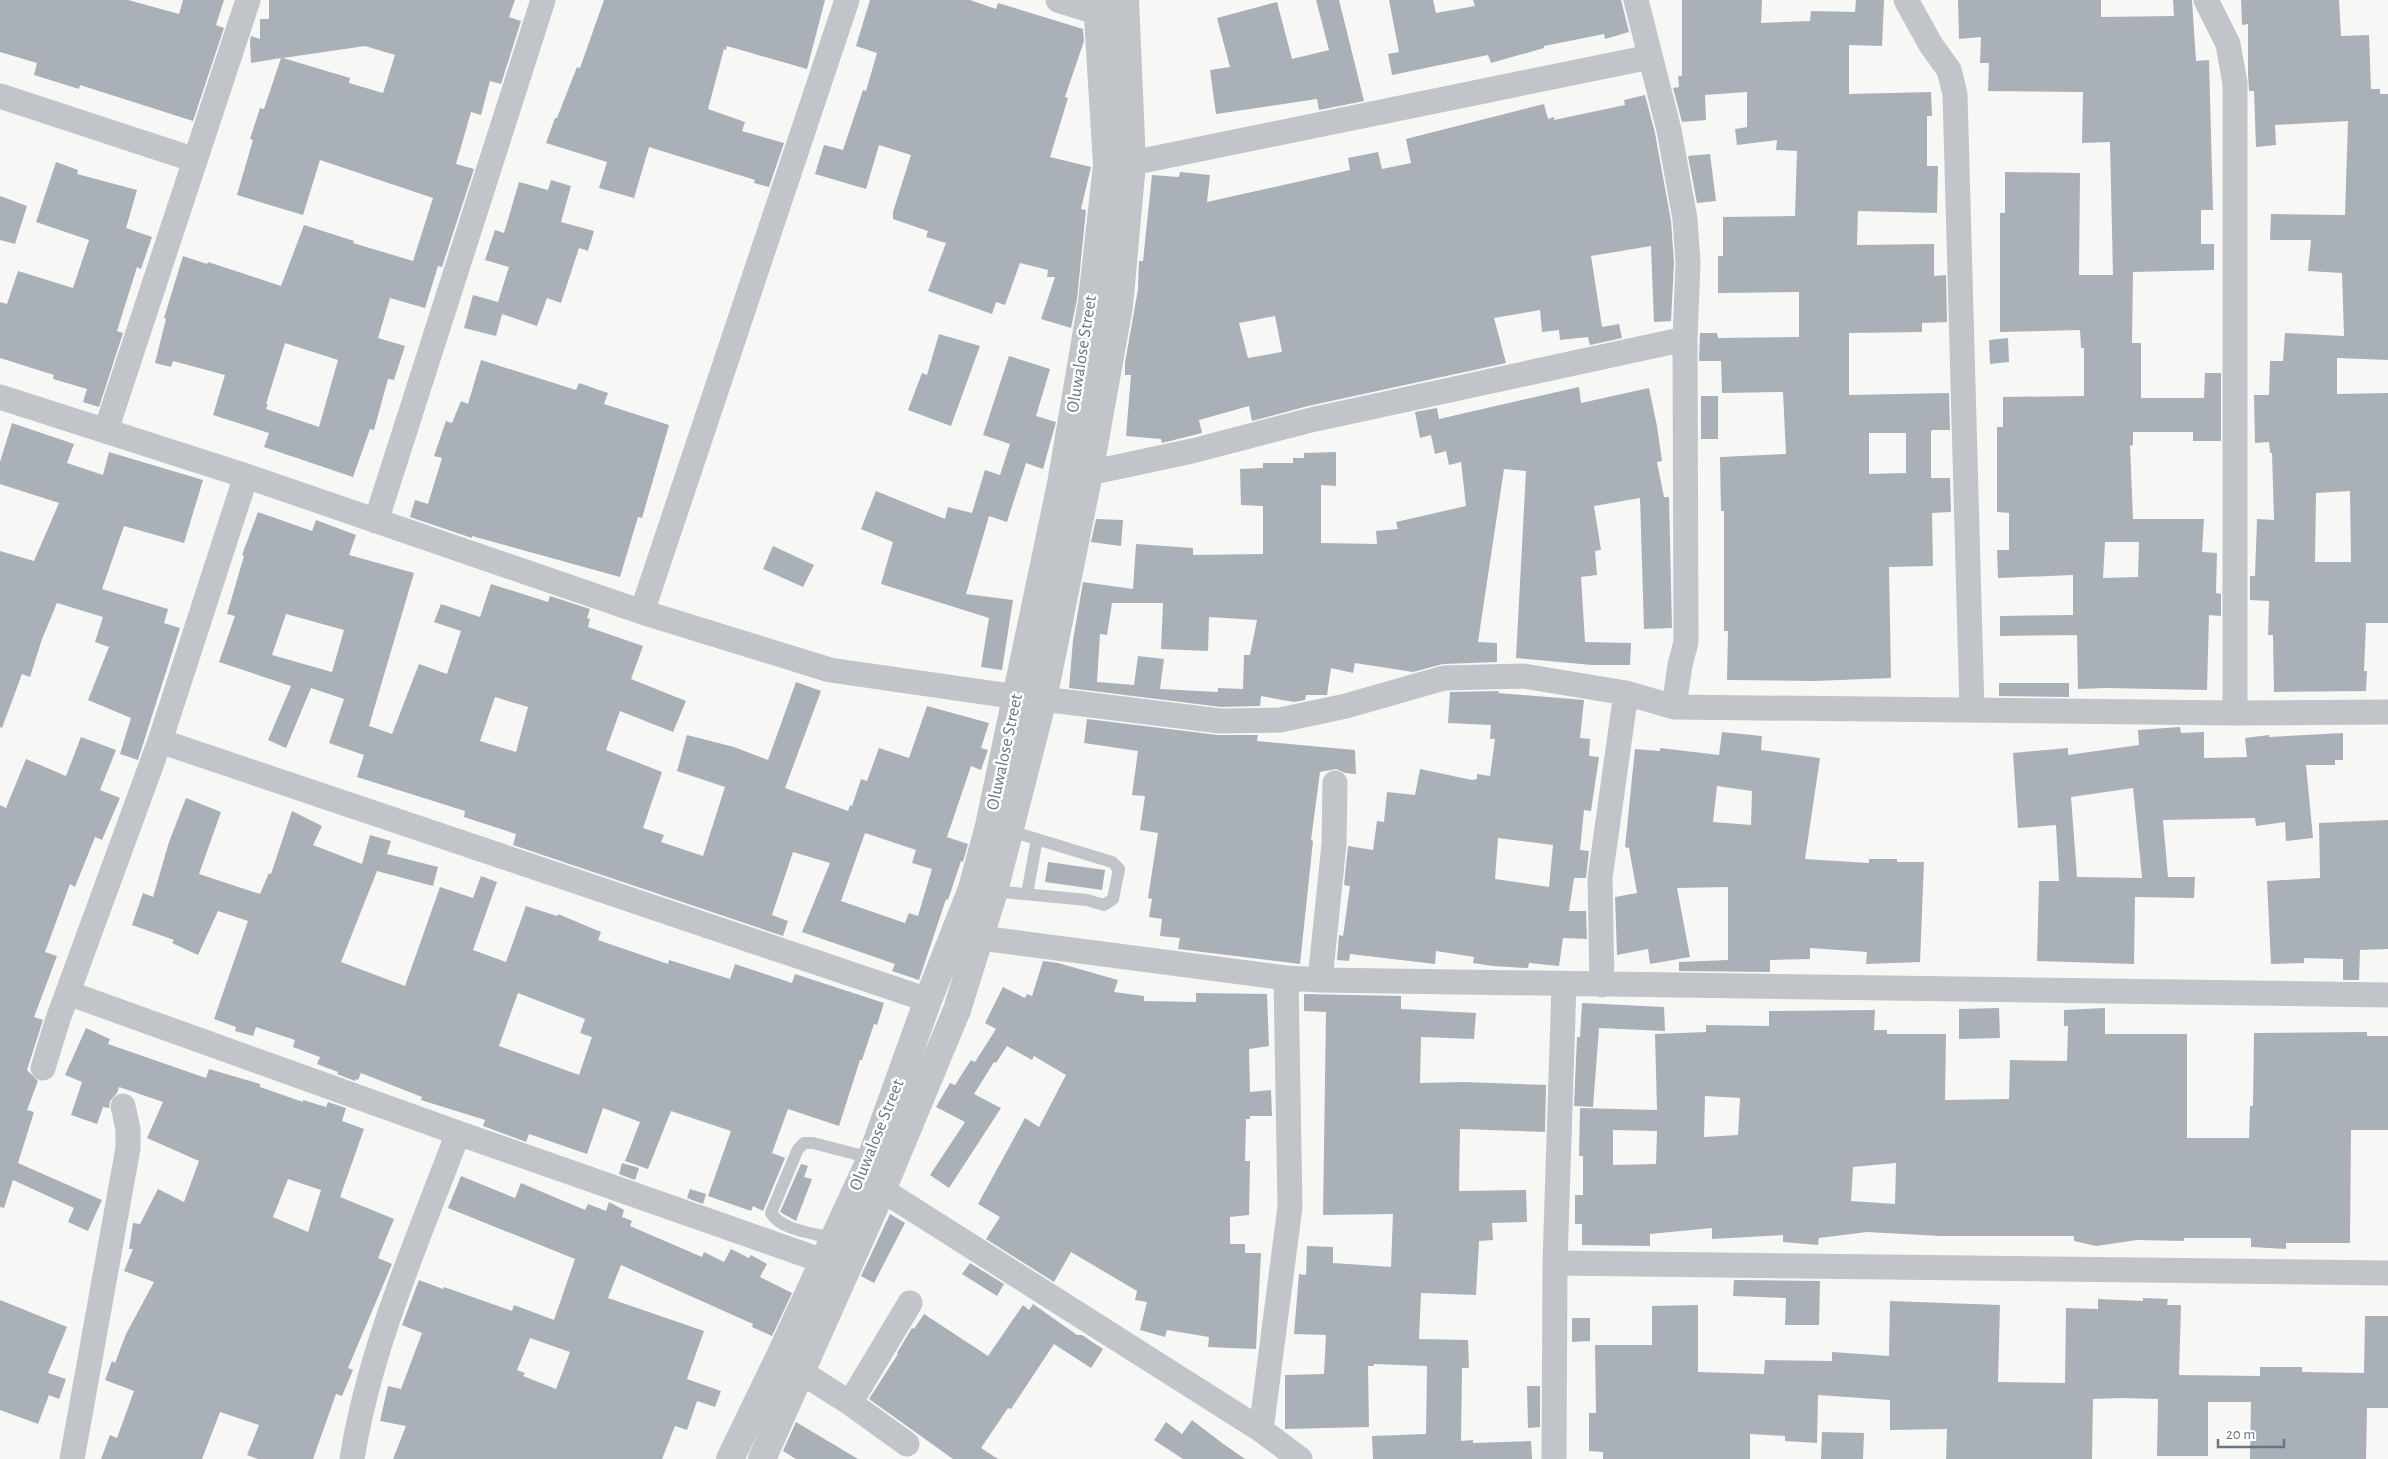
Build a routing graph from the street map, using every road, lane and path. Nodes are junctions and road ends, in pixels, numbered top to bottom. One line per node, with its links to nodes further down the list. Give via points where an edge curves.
1 (248, 0): 12 (street)
2 (543, 0): 19 (street)
3 (847, 0): 20 (street)
4 (1058, 0): 9 (street)
5 (1125, 0): 13 (street, Oluwalose Street)
6 (1636, 0): 10 (street)
7 (1906, 0): 24 (street, via 1949,70 1956,94)
8 (2206, 0): 26 (street, via 2228,44 2235,83)
9 (1098, 6): 22 (street, Oluwalose Street, via 1107,165 1092,301)
10 (1650, 57): 13 (street); 14 (street, via 1669,130 1685,220 1688,263)
11 (0, 96): 12 (street)
12 (195, 160): 16 (street)
13 (1132, 163): 17 (street, Oluwalose Street, via 1119,306)
14 (1685, 339): 17 (street, via 1311,420 1192,451); 23 (street, via 1686,642)
15 (0, 397): 16 (street)
16 (106, 430): 18 (street)
17 (1089, 473): 22 (street, Oluwalose Street)
18 (246, 476): 19 (street); 27 (street)
19 (376, 521): 20 (street)
20 (642, 612): 22 (street, via 830,670)
21 (1626, 693): 22 (street, via 1524,676 1444,678 1346,706 1280,720 1220,721); 23 (street); 37 (street, via 1600,878)
22 (1030, 698): 29 (street, Oluwalose Street); 31 (street, Oluwalose Street, via 990,826)
23 (1674, 708): 24 (street)
24 (1972, 710): 26 (street)
25 (2388, 712): 26 (street)
26 (2235, 713)
27 (160, 741): 38 (street); 40 (street)
28 (1335, 783): 35 (street, via 1334,844)
29 (1010, 831): 30 (lane); 31 (street, Oluwalose Street)
30 (1037, 840): 32 (lane); 32 (lane, via 1112,862 1118,869 1113,899 1104,905 1087,900)
31 (983, 890): 32 (lane); 33 (street, Oluwalose Street); 40 (street, Oluwalose Street)
32 (1027, 894)
33 (981, 938): 34 (street); 44 (street, Oluwalose Street, via 957,1010)
34 (1286, 978): 35 (street); 51 (street, via 1290,1207)
35 (1320, 980): 36 (street)
36 (1564, 984): 37 (street); 46 (street)
37 (1602, 985): 39 (street)
38 (68, 993): 41 (street); 43 (street)
39 (2388, 995)
40 (928, 1000): 44 (street, Oluwalose Street)
41 (43, 1068)
42 (123, 1106): 53 (street, via 128,1148)
43 (458, 1133): 45 (street); 54 (street, via 386,1322 358,1420)
44 (872, 1175): 45 (street, Oluwalose Street); 45 (lane, via 813,1144 804,1143 798,1149 771,1213 775,1221); 49 (street, Oluwalose Street, via 845,1269); 51 (street)
45 (828, 1250): 55 (street, Oluwalose Street)
46 (1554, 1264): 47 (street); 58 (street)
47 (2388, 1272)
48 (910, 1303): 50 (street)
49 (802, 1372): 50 (street); 56 (street, Oluwalose Street)
50 (850, 1403): 52 (street)
51 (1261, 1430): 57 (street)
52 (907, 1444)
53 (72, 1459)
54 (352, 1459)
55 (730, 1459)
56 (762, 1459)
57 (1300, 1459)
58 (1554, 1459)

